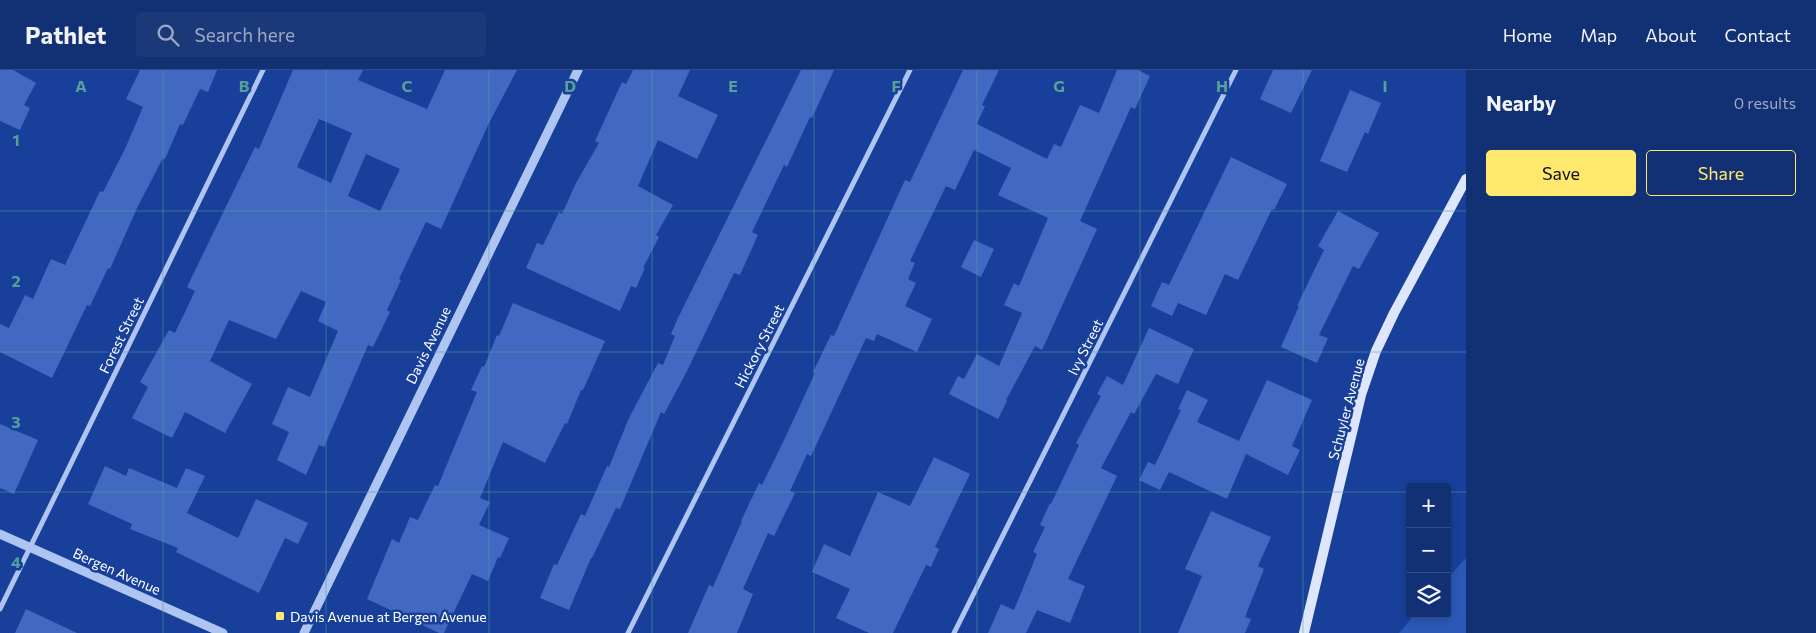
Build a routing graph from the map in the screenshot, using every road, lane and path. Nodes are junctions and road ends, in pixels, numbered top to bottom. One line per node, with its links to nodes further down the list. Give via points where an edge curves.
1 (262, 70): 7 (street, Forest Street)
2 (578, 70): 10 (street, Davis Avenue)
3 (910, 70): 11 (street, Hickory Street)
4 (1236, 70): 12 (street, Ivy Street)
5 (1466, 179): 13 (main road, Schuyler Avenue, via 1376,351 1361,395)
6 (0, 534): 7 (street, Bergen Avenue)
7 (30, 547): 8 (street, Forest Street); 9 (street, Bergen Avenue)
8 (0, 609)
9 (222, 633)
10 (304, 633)
11 (628, 633)
12 (954, 633)
13 (1304, 633)

